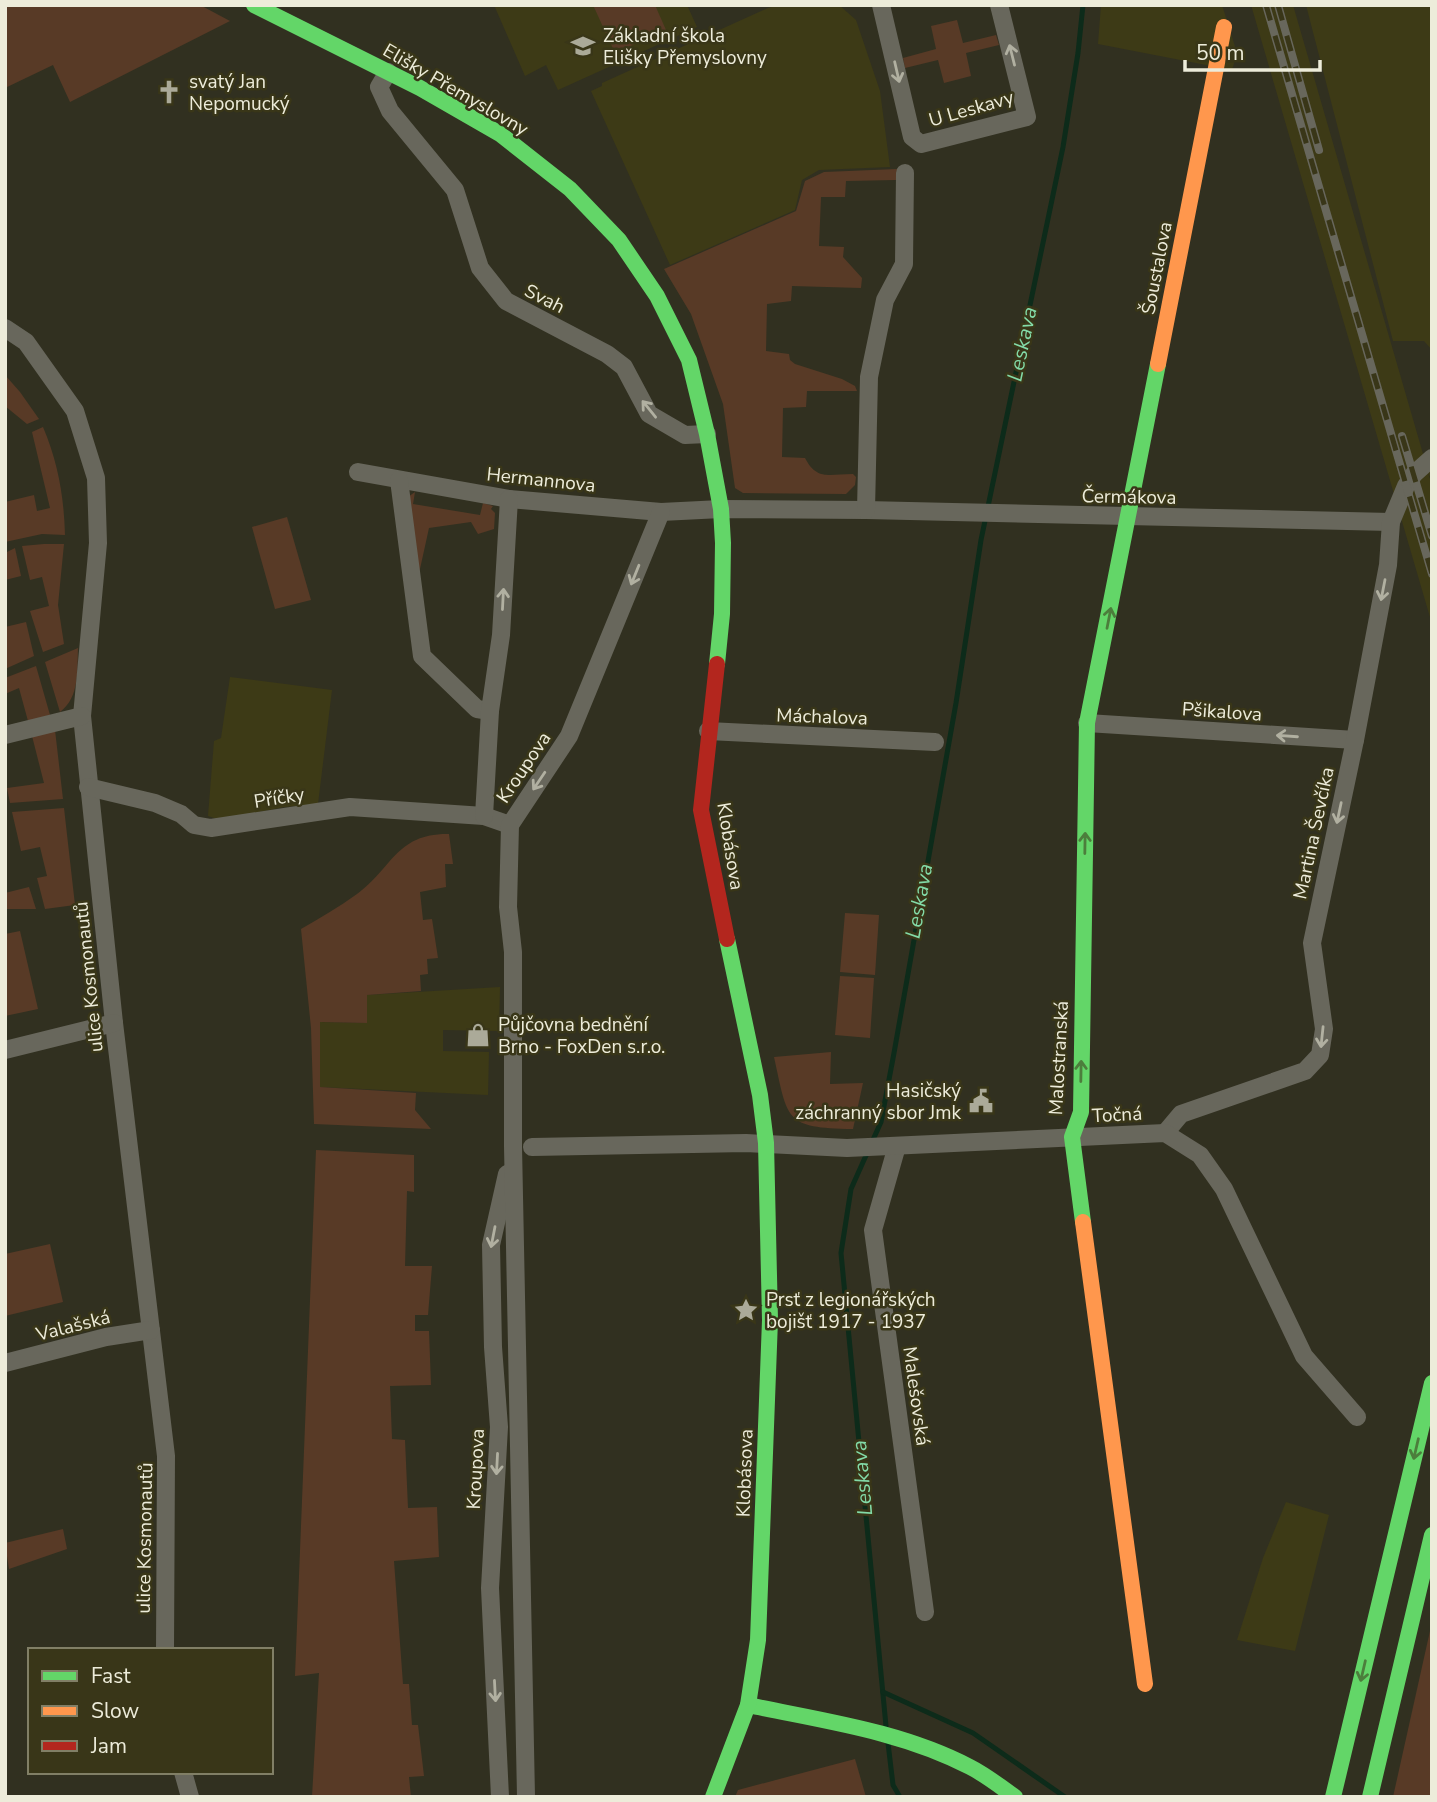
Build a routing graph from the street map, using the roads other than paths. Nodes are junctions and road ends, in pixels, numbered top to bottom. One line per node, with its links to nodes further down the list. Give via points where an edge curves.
1 (254, 5): 5 (main road, Elišky Přemyslovny)
2 (881, 5): 3 (street, U Leskavy, one-way to 3, via 912,137 922,144 1027,117)
3 (999, 5)
4 (1224, 27): 16 (main road, Šoustalova)
5 (388, 72): 8 (main road, Elišky Přemyslovny, via 500,134 570,189 619,240 657,296 689,360); 8 (street, Svah, one-way to 5, via 685,435 649,414 624,367 506,302 480,268 454,190 390,111 379,88)
6 (905, 173): 14 (street, via 904,264 885,300 869,377)
7 (5, 328): 19 (street, ulice Kosmonautů, via 26,342 75,411 96,478 98,543)
8 (707, 434): 13 (main road, Elišky Přemyslovny)
9 (1432, 458): 17 (street, Martina Ševčíka, via 1406,486)
10 (358, 472): 11 (street, Hermannova)
11 (399, 480): 12 (street, Hermannova); 18 (street, via 422,656 477,709)
12 (509, 499): 15 (street, Hermannova); 18 (street, one-way to 12, via 501,635)
13 (721, 509): 14 (street, Čermákova); 15 (street, Hermannova); 21 (main road, Klobásova, via 722,614)
14 (866, 510): 16 (street, Čermákova)
15 (661, 512): 27 (street, Kroupova, one-way to 27, via 569,736)
16 (1129, 517): 17 (street, Čermákova); 20 (main road, Malostranská, one-way to 16)
17 (1391, 522): 23 (street, Martina Ševčíka, one-way to 23, via 1388,565)
18 (489, 711): 26 (street)
19 (82, 716): 22 (street); 25 (street, ulice Kosmonautů)
20 (1087, 723): 23 (street, Pšikalova, one-way to 20); 31 (main road, Malostranská, one-way to 20, via 1081,1112)
21 (708, 732): 24 (street, Máchalova); 32 (main road, Klobásova, via 701,810 760,1095)
22 (5, 735)
23 (1355, 740): 30 (street, Martina Ševčíka, one-way to 30, via 1312,943 1324,1029 1320,1055 1305,1071 1181,1114)
24 (935, 741)
25 (88, 787): 26 (street, Příčky, via 155,803 194,825 211,828 350,807); 28 (street, ulice Kosmonautů)
26 (484, 816): 27 (street, Příčky)
27 (510, 825): 33 (street, Kroupova)
28 (114, 1023): 29 (street); 36 (street, ulice Kosmonautů)
29 (5, 1050)
30 (1165, 1133): 31 (street, Točná); 39 (street, Točná, via 1200,1155 1224,1189 1304,1356)
31 (1072, 1138): 34 (street, Točná); 43 (main road, Malostranská)
32 (765, 1143): 34 (street, Točná, via 783,1147); 35 (street); 44 (main road, Klobásova, via 769,1384 758,1640)
33 (513, 1146): 47 (street, Kroupova, one-way to 47, via 491,1245 499,1427 490,1588); 48 (street, Kroupova)
34 (892, 1146): 41 (street, Malešovská, via 873,1230)
35 (532, 1147)
36 (151, 1330): 37 (street, Valašská); 42 (street, ulice Kosmonautů, via 166,1456)
37 (5, 1363)
38 (1432, 1383): 51 (main road, one-way to 51)
39 (1357, 1417)
40 (1432, 1535): 52 (main road)
41 (925, 1612)
42 (165, 1648)
43 (1145, 1684)
44 (748, 1705): 49 (main road, Klobásova); 50 (main road, via 863,1727 911,1742 971,1767)
45 (184, 1774): 46 (street)
46 (190, 1797)
47 (500, 1797)
48 (526, 1797)
49 (713, 1797)
50 (1015, 1797)
51 (1333, 1797)
52 (1370, 1797)

